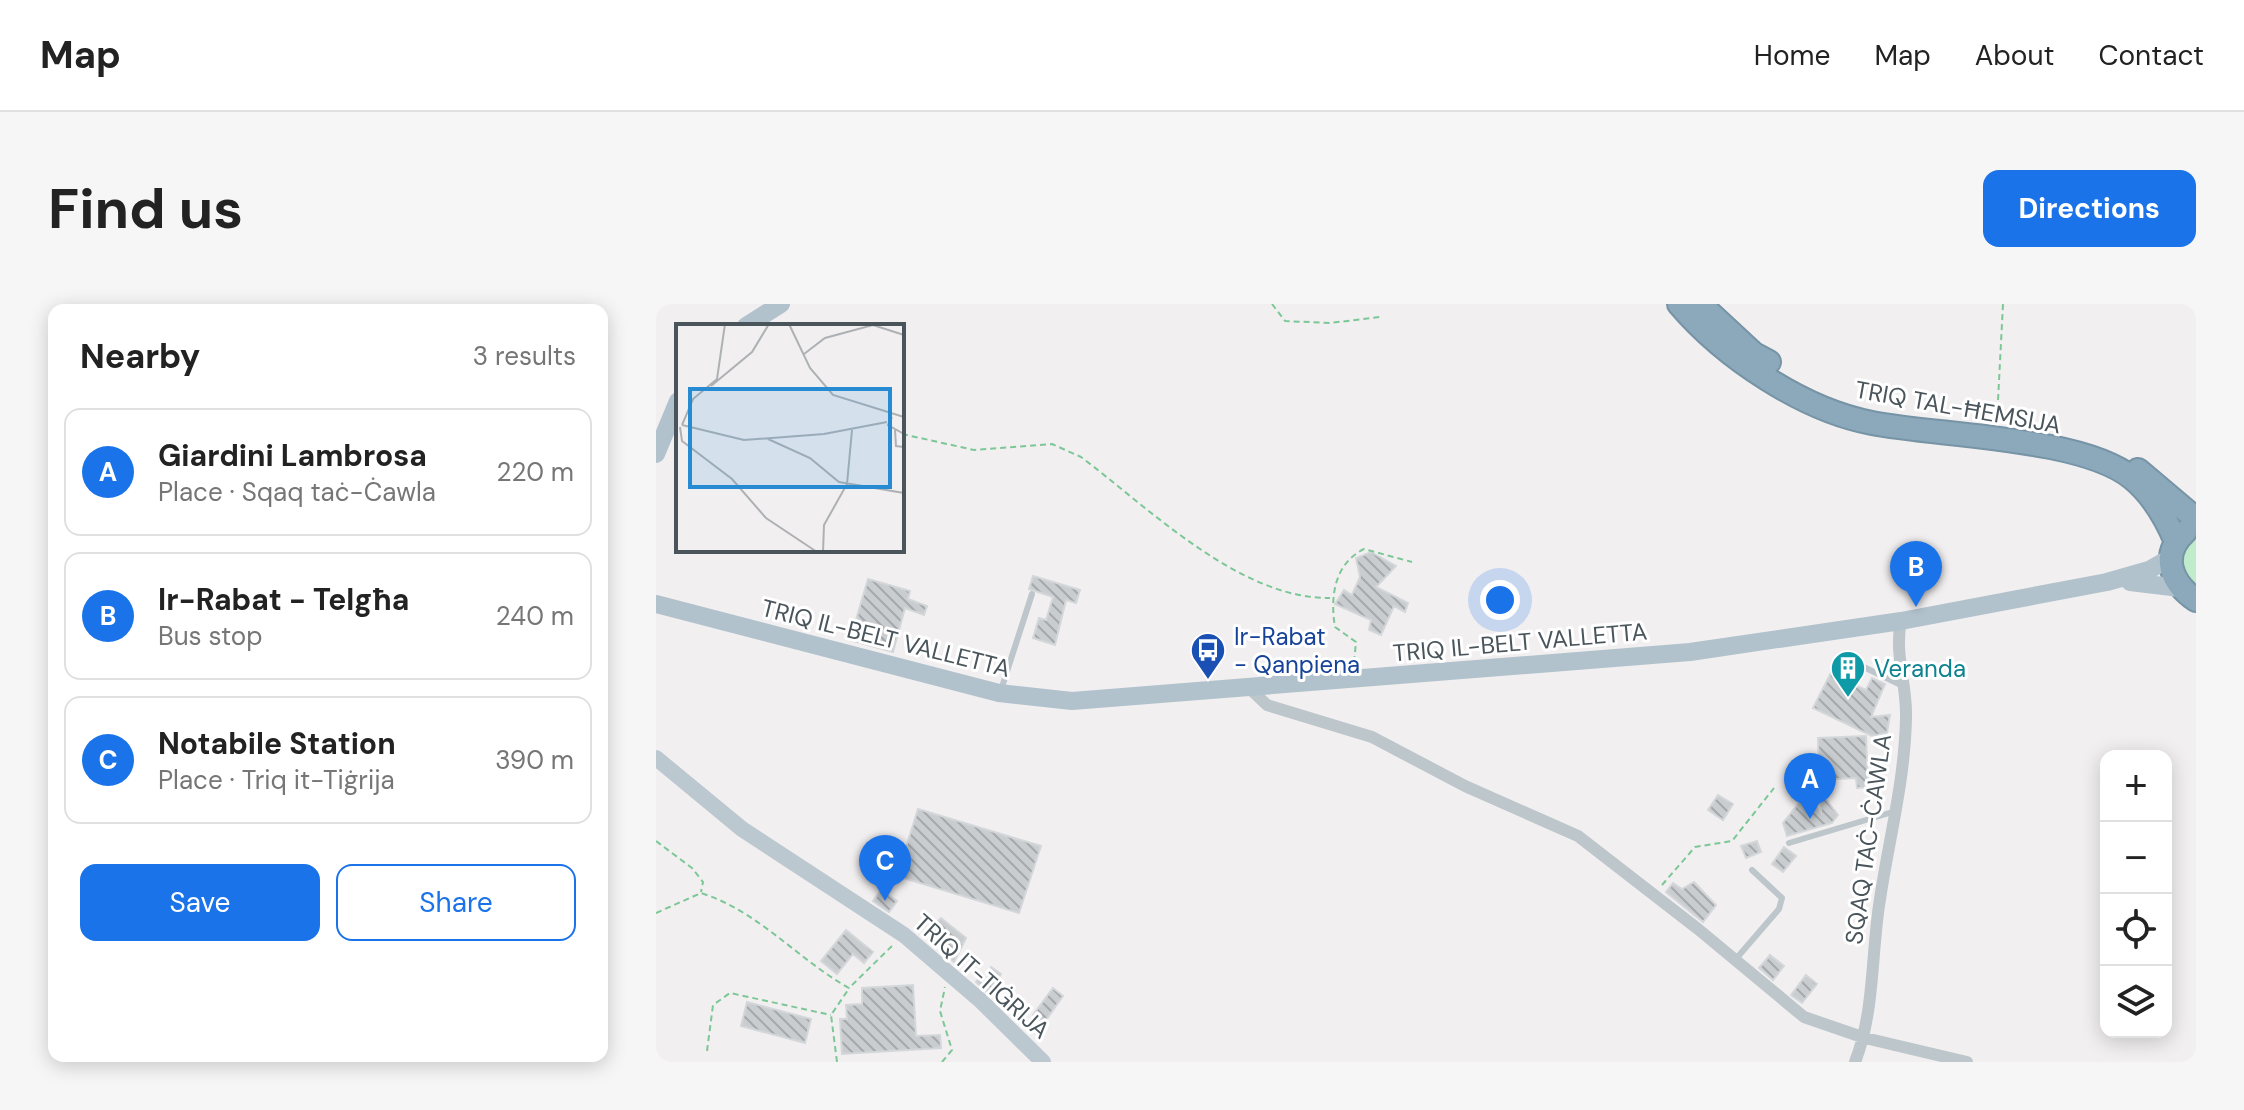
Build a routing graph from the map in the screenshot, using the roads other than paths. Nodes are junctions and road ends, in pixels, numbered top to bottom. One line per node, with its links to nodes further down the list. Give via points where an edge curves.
1 (781, 304): 4 (main road)
2 (1679, 304): 11 (highway, TRIQ TAL-ĦEMSIJA, via 1731,356 1825,407 1870,423 2035,445 2097,460 2131,477 2166,518)
3 (1700, 304): 7 (highway, TRIQ TAL-ĦEMSIJA, via 1754,354 1835,400 1890,416 2089,444)
4 (749, 324)
5 (676, 405): 6 (main road)
6 (657, 446)
7 (2121, 457): 8 (highway); 9 (highway, TRIQ TAL-ĦEMSIJA)
8 (2196, 498)
9 (2196, 519)
10 (2196, 527): 11 (highway)
11 (2173, 550): 12 (main road, TRIQ IL-BELT VALLETTA, via 2149,570); 14 (highway, TRIQ TAL-ĦEMSIJA, via 2173,577)
12 (2107, 582): 14 (main road, TRIQ IL-BELT VALLETTA, via 2152,582); 16 (main road, TRIQ IL-BELT VALLETTA)
13 (1032, 594): 20 (lane)
14 (2189, 594)
15 (656, 604): 20 (main road, TRIQ IL-BELT VALLETTA)
16 (1901, 621): 18 (main road, TRIQ IL-BELT VALLETTA, via 1690,652); 19 (street, SQAQ TAĊ-ĊAWLA, via 1896,645)
17 (1845, 658): 19 (lane)
18 (1248, 687): 20 (main road, TRIQ IL-BELT VALLETTA, via 1072,701); 25 (street, via 1267,705 1372,737 1578,836)
19 (1905, 687): 22 (street, SQAQ TAĊ-ĊAWLA)
20 (999, 693)
21 (656, 758): 27 (main road, TRIQ IT-TIĠRIJA, via 742,829 904,935)
22 (1896, 811): 23 (lane); 26 (street, SQAQ TAĊ-ĊAWLA, via 1879,901)
23 (1789, 843)
24 (1752, 870): 25 (lane, via 1782,898 1779,909)
25 (1735, 960): 26 (street, via 1804,1017)
26 (1865, 1038): 28 (street, SQAQ TAĊ-ĊAWLA); 29 (street)
27 (1043, 1062)
28 (1855, 1062)
29 (1967, 1062)

